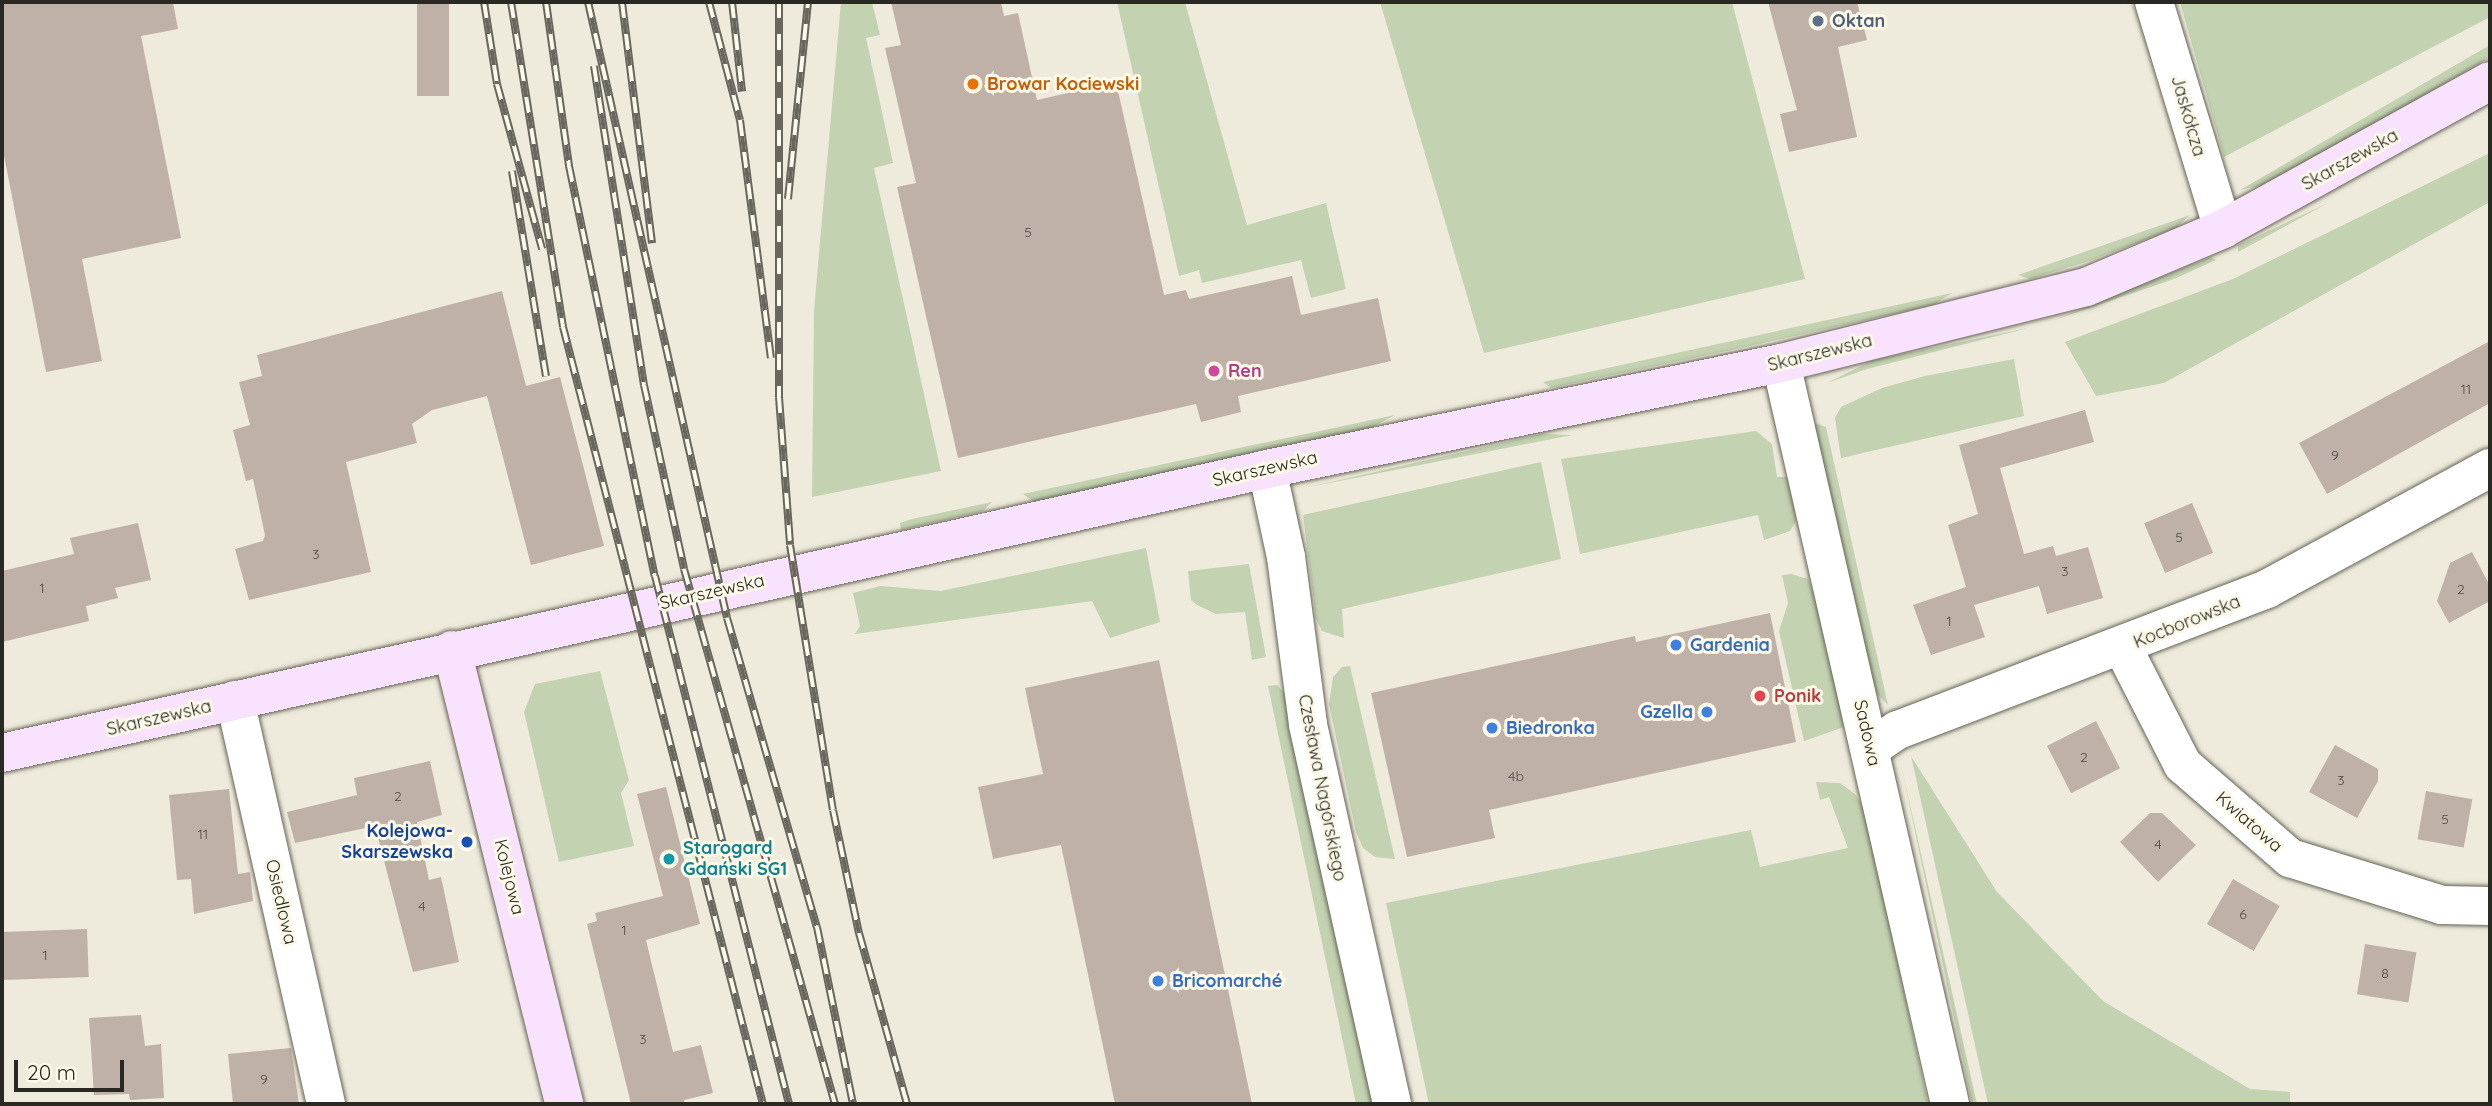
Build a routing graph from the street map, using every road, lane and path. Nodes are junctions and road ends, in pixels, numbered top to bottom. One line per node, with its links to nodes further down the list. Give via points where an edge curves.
1 (2154, 2): 3 (street, Jaskółcza)
2 (2490, 81): 3 (main road, Skarszewska)
3 (2224, 229): 4 (main road, Skarszewska, via 2085,287)
4 (1781, 363): 6 (main road, Skarszewska); 10 (street, Sadowa)
5 (2490, 468): 7 (street, Kocborowska, via 2267,589)
6 (1267, 469): 8 (main road, Skarszewska); 15 (street, Czesława Nagórskiego, via 1286,557 1307,725)
7 (2123, 648): 10 (street, Kocborowska, via 1898,730); 12 (street, Kwiatowa, via 2183,765 2290,858 2442,905)
8 (452, 650): 9 (main road, Skarszewska); 14 (main road, Kolejowa)
9 (234, 700): 11 (main road, Skarszewska); 13 (street, Osiedlowa)
10 (1871, 747): 16 (street, Sadowa)
11 (2, 753)
12 (2490, 906)
13 (327, 1104)
14 (564, 1104)
15 (1392, 1104)
16 (1950, 1104)

